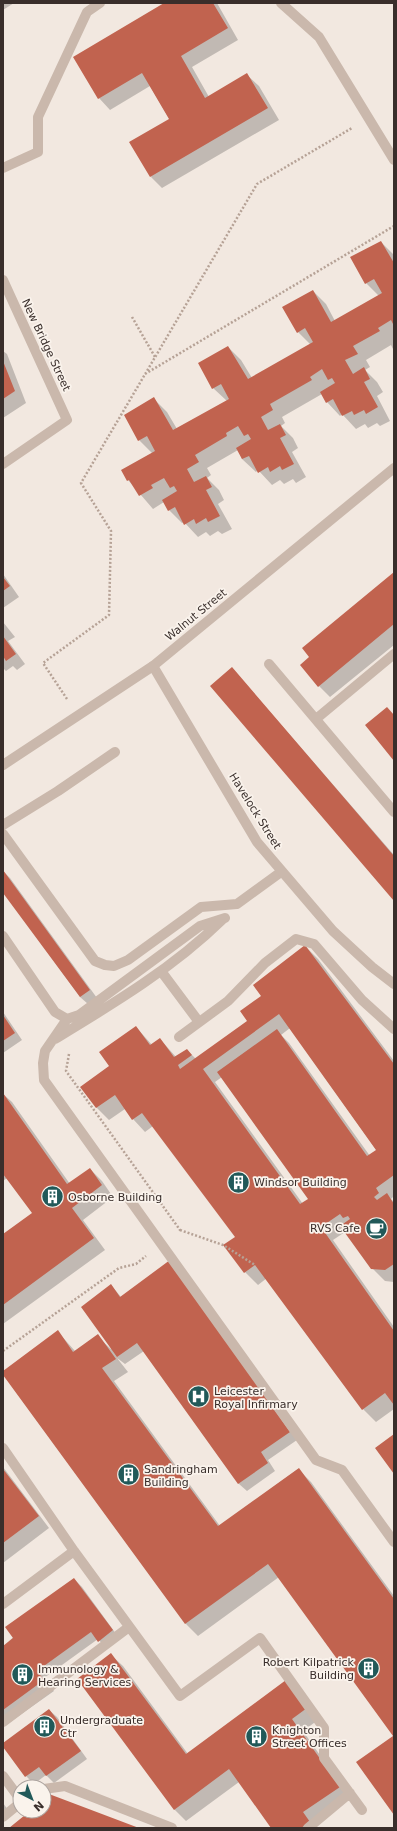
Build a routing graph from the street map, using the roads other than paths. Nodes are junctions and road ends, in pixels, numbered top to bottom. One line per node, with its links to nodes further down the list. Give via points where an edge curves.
1 (100, 3): 4 (street, via 87,12 38,117 38,152)
2 (281, 3): 3 (street, via 319,36)
3 (394, 160)
4 (3, 168)
5 (3, 280): 6 (street, New Bridge Street, via 67,420)
6 (3, 464)
7 (394, 468): 10 (street, Walnut Street)
8 (394, 654): 11 (street)
9 (270, 664): 11 (street)
10 (153, 666): 13 (street, Walnut Street); 17 (street, Havelock Street, via 258,842)
11 (316, 719): 14 (street)
12 (115, 752): 15 (street)
13 (3, 765)
14 (394, 812)
15 (3, 825)
16 (3, 834): 18 (street, via 95,962 105,965 114,966 128,960 202,908)
17 (281, 872): 18 (street); 22 (street, Havelock Street, via 333,931)
18 (237, 904): 19 (street)
19 (225, 918): 21 (street); 23 (street, via 200,926 79,1016)
20 (3, 936): 23 (street, via 55,1012)
21 (161, 971): 24 (street); 27 (street)
22 (394, 984)
23 (67, 1019): 27 (street)
24 (199, 1022): 25 (street, via 228,1001 265,963 296,939 314,944 362,1000); 26 (street)
25 (394, 1029)
26 (179, 1037)
27 (53, 1040): 29 (street, via 45,1051 42,1063 44,1080 316,1460 342,1470)
28 (3, 1448): 30 (street)
29 (394, 1542)
30 (74, 1551): 31 (street); 32 (street)
31 (3, 1604)
32 (129, 1627): 33 (street); 37 (street, via 180,1696 260,1638 324,1728 324,1758)
33 (3, 1722)
34 (3, 1776): 35 (street)
35 (12, 1788)
36 (52, 1788): 41 (street, via 65,1786)
37 (350, 1793): 39 (street); 42 (street)
38 (12, 1810): 40 (street)
39 (362, 1810)
40 (3, 1817)
41 (172, 1828)
42 (308, 1828)

